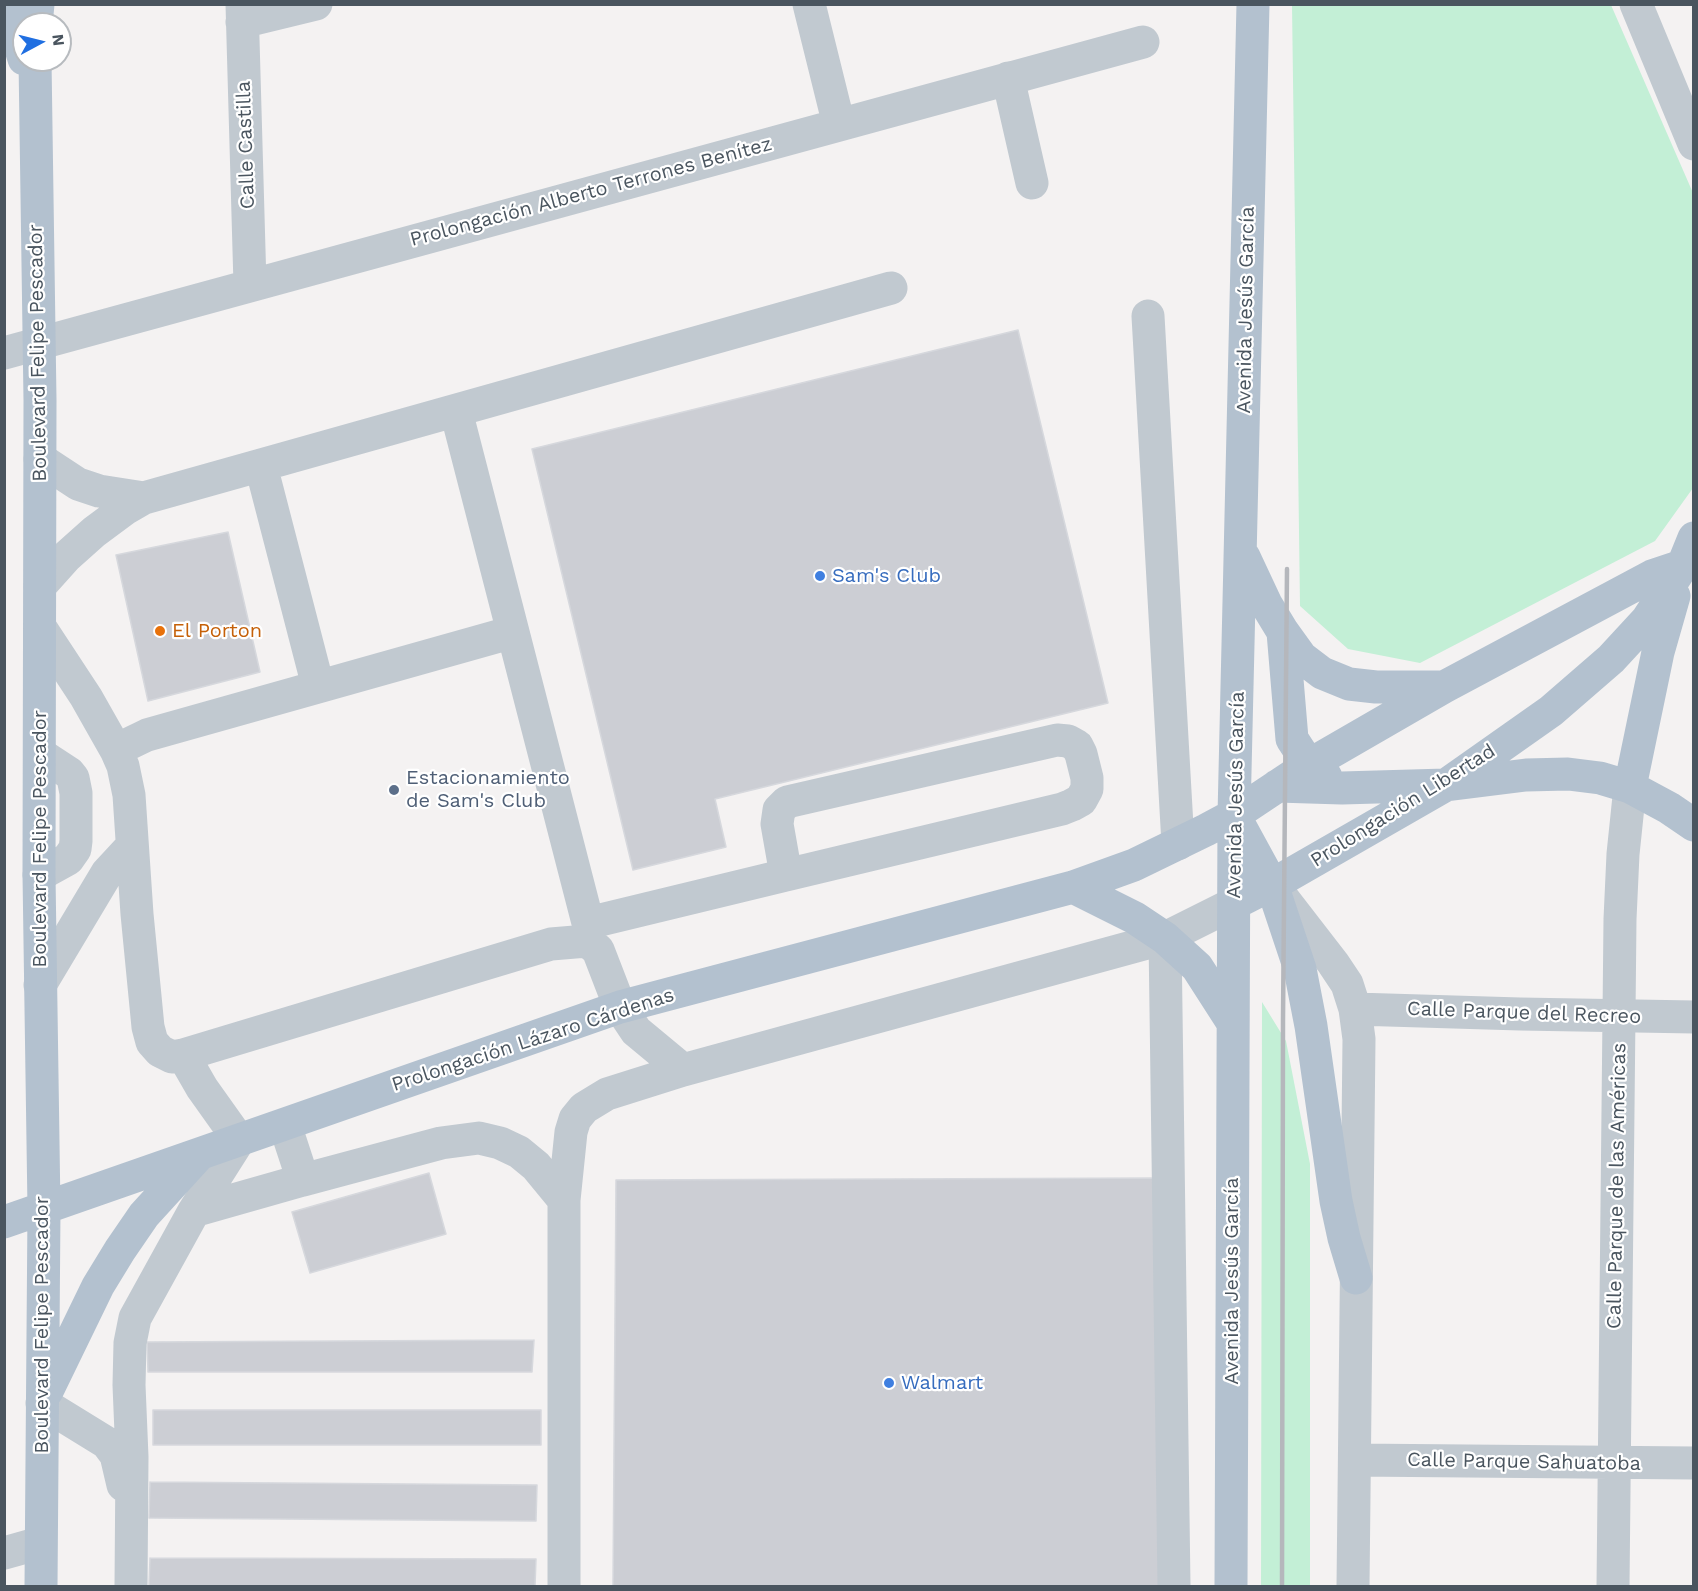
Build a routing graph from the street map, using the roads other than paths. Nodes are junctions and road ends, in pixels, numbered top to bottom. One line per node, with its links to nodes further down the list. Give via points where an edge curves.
1 (7, 4): 7 (main road, Boulevard Felipe Pescador)
2 (316, 4): 6 (street)
3 (809, 4): 13 (street)
4 (1253, 4): 25 (main road, Avenida Jesús García)
5 (1636, 4): 14 (street)
6 (242, 13): 16 (street, Calle Castilla)
7 (12, 20)
8 (1143, 42): 11 (street, Prolongación Alberto Terrones Benítez)
9 (28, 72): 12 (main road, Boulevard Felipe Pescador)
10 (35, 72): 12 (main road, Boulevard Felipe Pescador)
11 (1008, 78): 13 (street, Prolongación Alberto Terrones Benítez); 15 (street)
12 (34, 92): 19 (main road, Boulevard Felipe Pescador)
13 (838, 125): 16 (street, Prolongación Alberto Terrones Benítez)
14 (1694, 144)
15 (1032, 183)
16 (250, 285): 19 (street, Prolongación Alberto Terrones Benítez)
17 (891, 288): 21 (street)
18 (1148, 316): 41 (street)
19 (39, 342): 20 (street, Prolongación Alberto Terrones Benítez); 22 (main road, Boulevard Felipe Pescador)
20 (4, 353)
21 (456, 411): 23 (street); 29 (street)
22 (40, 459): 24 (street, via 78,484 99,492); 27 (main road, Boulevard Felipe Pescador)
23 (261, 466): 24 (street); 31 (street)
24 (144, 498): 27 (street, via 94,532)
25 (1241, 550): 30 (main road); 39 (main road, Avenida Jesús García)
26 (1690, 555): 32 (main road); 35 (main road, Prolongación Libertad, via 1647,620 1611,659 1551,711); 37 (main road, via 1658,652)
27 (40, 586): 28 (main road, Boulevard Felipe Pescador)
28 (40, 627): 33 (street); 48 (main road, Boulevard Felipe Pescador)
29 (513, 632): 31 (street); 43 (street, via 588,923)
30 (1283, 632): 32 (main road, via 1301,657 1322,673 1349,684); 34 (main road, via 1292,739)
31 (318, 686): 33 (street, via 139,737)
32 (1444, 687): 34 (main road)
33 (116, 750): 42 (street, via 126,777)
34 (1309, 765): 36 (main road); 38 (main road)
35 (1446, 785): 37 (main road, via 1569,774); 38 (main road); 44 (main road, Prolongación Libertad)
36 (1277, 786): 38 (main road); 39 (main road)
37 (1630, 787): 40 (main road); 51 (street, Calle Parque de las Américas, via 1623,854)
38 (1342, 788)
39 (1234, 815): 41 (main road, Prolongación Lázaro Cárdenas); 44 (main road); 46 (main road, Avenida Jesús García)
40 (1694, 825)
41 (1178, 844): 45 (main road, Prolongación Lázaro Cárdenas)
42 (132, 846): 48 (street, via 106,873); 54 (street, via 148,1027 152,1042 160,1051 172,1057)
43 (786, 875): 43 (street, via 1072,806 1087,789 1081,754 1077,746 1057,740 787,802 777,816)
44 (1272, 885): 46 (main road, Prolongación Libertad); 50 (street, Avenida Jesús García, via 1333,963 1347,984); 64 (main road, via 1300,969 1336,1202)
45 (1073, 887): 47 (main road); 49 (main road, Prolongación Lázaro Cárdenas)
46 (1234, 903): 47 (street); 53 (main road, Avenida Jesús García)
47 (1165, 938): 53 (main road, via 1197,967); 55 (street); 75 (street)
48 (40, 984): 61 (main road, Boulevard Felipe Pescador)
49 (620, 1007): 54 (street, via 598,951 587,940 551,944); 55 (street, via 636,1031); 56 (main road, Prolongación Lázaro Cárdenas)
50 (1356, 1009): 51 (street, Calle Parque del Recreo); 64 (street, Avenida Jesús García)
51 (1619, 1016): 52 (street, Calle Parque del Recreo); 67 (street, Calle Parque de las Américas)
52 (1694, 1017)
53 (1233, 1023): 76 (main road, Avenida Jesús García)
54 (183, 1055): 57 (street)
55 (683, 1070): 60 (street, via 607,1094 584,1108 571,1132)
56 (285, 1125): 57 (main road, Prolongación Lázaro Cárdenas); 59 (street)
57 (239, 1140): 58 (main road, Prolongación Lázaro Cárdenas); 62 (street)
58 (201, 1153): 61 (main road, Prolongación Lázaro Cárdenas); 65 (main road, via 151,1208 120,1250 98,1286)
59 (303, 1180): 60 (street, via 441,1143 479,1138 519,1152); 62 (street)
60 (564, 1200): 74 (street)
61 (44, 1209): 63 (main road, Prolongación Lázaro Cárdenas); 65 (main road, Boulevard Felipe Pescador)
62 (194, 1211): 69 (street, via 135,1318 130,1343)
63 (4, 1222)
64 (1356, 1278): 66 (street, Avenida Jesús García)
65 (42, 1403): 69 (street, via 107,1443 116,1455); 70 (main road, Boulevard Felipe Pescador)
66 (1355, 1460): 67 (street, Calle Parque Sahuatoba); 77 (street, Avenida Jesús García)
67 (1613, 1462): 68 (street, Calle Parque Sahuatoba); 78 (street, Calle Parque de las Américas)
68 (1694, 1463)
69 (132, 1531): 73 (street)
70 (40, 1543): 71 (street); 72 (main road, Boulevard Felipe Pescador)
71 (4, 1553)
72 (42, 1585)
73 (130, 1587)
74 (564, 1587)
75 (1174, 1587)
76 (1231, 1587)
77 (1353, 1587)
78 (1613, 1587)

